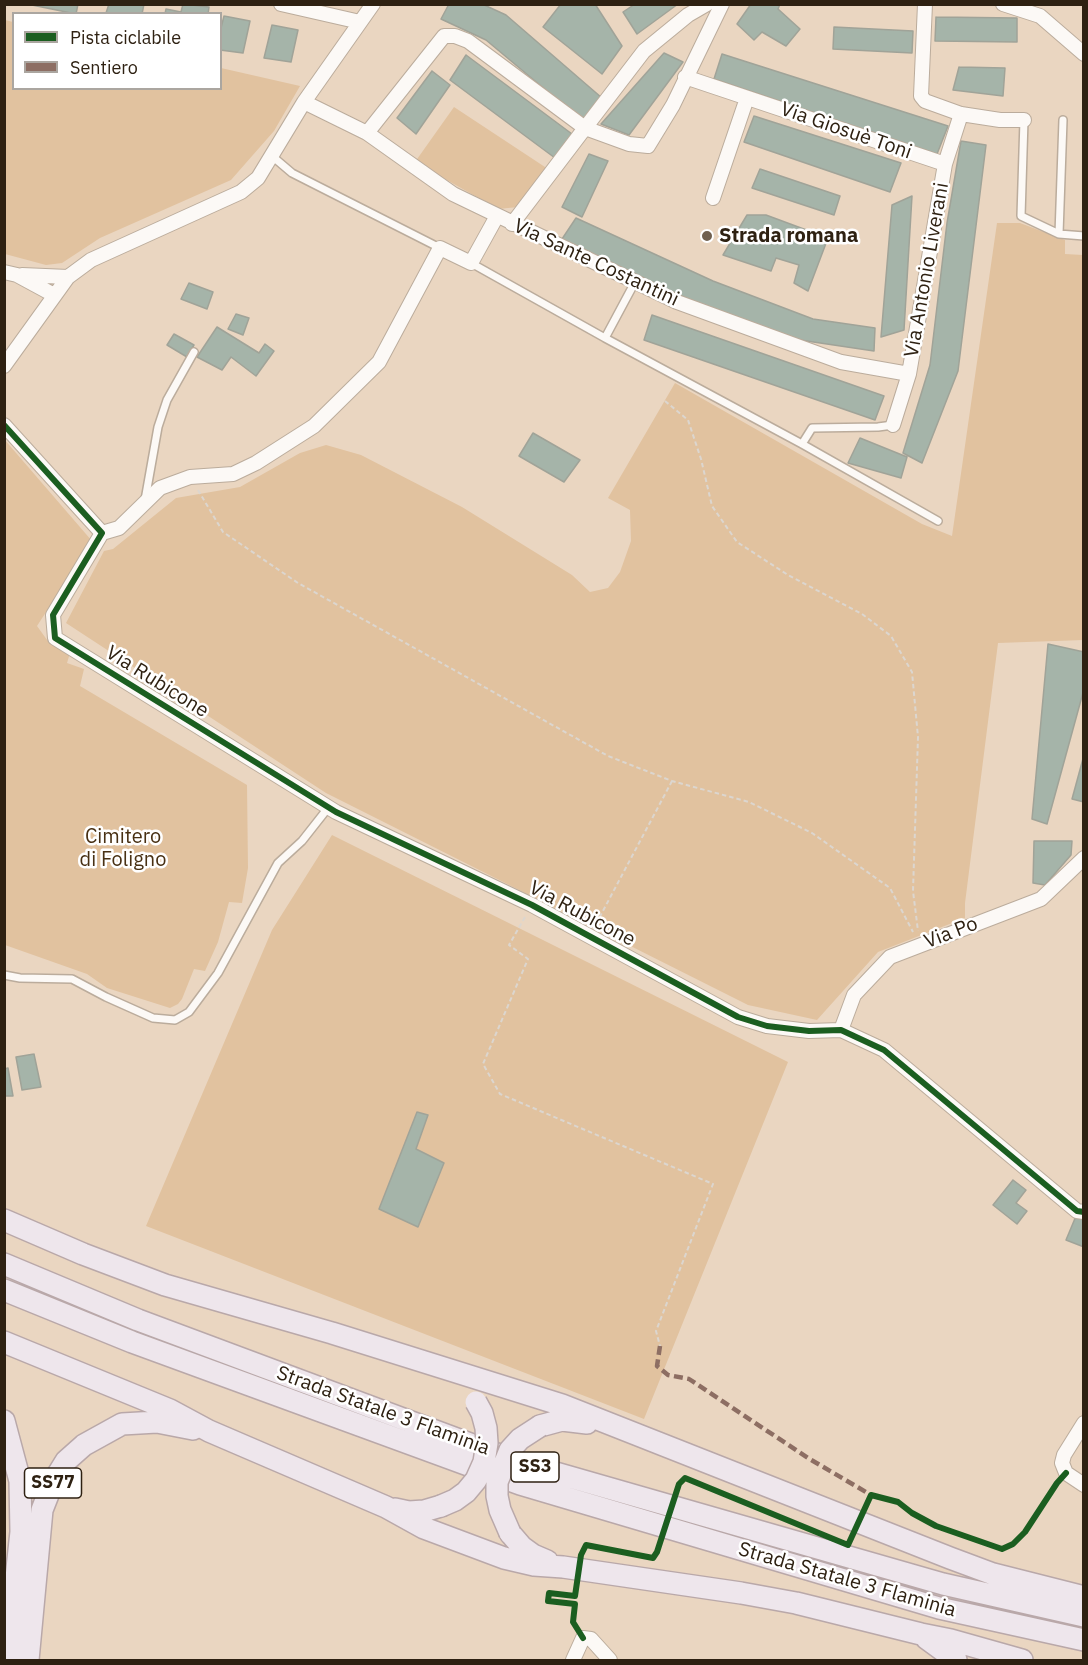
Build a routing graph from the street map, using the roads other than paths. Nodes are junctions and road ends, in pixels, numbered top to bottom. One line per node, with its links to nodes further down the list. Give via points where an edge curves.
1 (280, 4): 7 (street)
2 (373, 4): 7 (street)
3 (706, 4): 15 (street, via 644,51)
4 (722, 4): 9 (street)
5 (925, 4): 12 (street, via 921,96)
6 (1004, 4): 8 (street, via 1040,16)
7 (360, 22): 11 (street)
8 (1083, 54)
9 (685, 77): 10 (street, Via Giosuè Toni); 15 (street, via 648,146 629,144)
10 (747, 98): 18 (street, Via Giosuè Toni); 19 (street)
11 (304, 102): 16 (street, Via Sante Costantini); 17 (street)
12 (961, 114): 13 (street); 18 (street, Via Antonio Liverani)
13 (1024, 120): 22 (lane, via 1022,216)
14 (1063, 120): 22 (lane)
15 (585, 128): 16 (street, via 468,41 444,36); 21 (street)
16 (367, 133): 20 (street, Via Sante Costantini, via 453,194)
17 (272, 156): 24 (lane, via 292,173); 27 (street, via 258,178 241,192 91,260)
18 (945, 164): 33 (street, Via Antonio Liverani)
19 (714, 198)
20 (497, 216): 21 (street, Via Sante Costantini); 25 (street)
21 (512, 224): 28 (street, Via Sante Costantini)
22 (1059, 234): 23 (lane)
23 (1083, 236)
24 (440, 248): 25 (street); 37 (street, via 379,362 314,426 233,474 190,477 160,488)
25 (471, 262): 30 (lane)
26 (11, 274): 27 (street); 29 (street)
27 (68, 277): 29 (street)
28 (634, 282): 30 (lane); 33 (street, Via Sante Costantini, via 677,302 841,362)
29 (54, 295): 32 (street)
30 (605, 338): 36 (lane)
31 (194, 352): 37 (lane, via 167,400 158,427)
32 (4, 366)
33 (909, 374): 35 (street, Via Antonio Liverani)
34 (4, 425): 39 (street)
35 (893, 425): 36 (lane, via 812,428)
36 (802, 444): 38 (lane)
37 (144, 506): 39 (street, via 119,528)
38 (938, 521)
39 (102, 533): 40 (street, Via Rubicone, via 53,615 55,638)
40 (328, 808): 42 (lane, via 278,863 218,973 189,1012 175,1020 153,1018 72,979); 43 (street, Via Rubicone, via 532,904 738,1017 767,1026)
41 (1083, 858): 43 (street, Via Po, via 1041,899 890,957 854,995)
42 (4, 975)
43 (841, 1030): 44 (street, Via Rubicone, via 884,1050 1077,1211)
44 (1083, 1212)
45 (4, 1220): 49 (highway, via 165,1285)
46 (4, 1264): 58 (highway, Strada Statale 3 Flaminia / SS3, via 138,1320 521,1463 943,1584)
47 (4, 1290): 60 (highway, Strada Statale 3 Flaminia / SS3, via 132,1342 520,1484 939,1608)
48 (4, 1342): 53 (highway, via 170,1410)
49 (428, 1364): 52 (highway, via 562,1405); 55 (highway, bridge, via 476,1402 486,1428 483,1462 476,1480 455,1500 424,1512)
50 (4, 1421): 61 (highway, SS77, via 20,1481 21,1532)
51 (1083, 1423): 54 (street, via 1062,1463 1066,1473)
52 (626, 1430): 56 (highway, bridge, via 562,1420 540,1426 510,1450 497,1482 500,1510 510,1533 533,1555); 57 (highway, via 993,1574)
53 (209, 1431): 55 (highway); 62 (highway, SS77, via 157,1422 122,1424 84,1444 66,1461 42,1510)
54 (1083, 1485)
55 (386, 1507): 56 (highway, via 478,1550)
56 (571, 1574): 59 (highway, via 741,1593)
57 (1078, 1594)
58 (1083, 1616)
59 (921, 1634): 65 (highway); 66 (highway)
60 (1083, 1640)
61 (6, 1660)
62 (28, 1660)
63 (573, 1660): 64 (street, via 584,1638 591,1639)
64 (610, 1660)
65 (956, 1660)
66 (1022, 1660)

